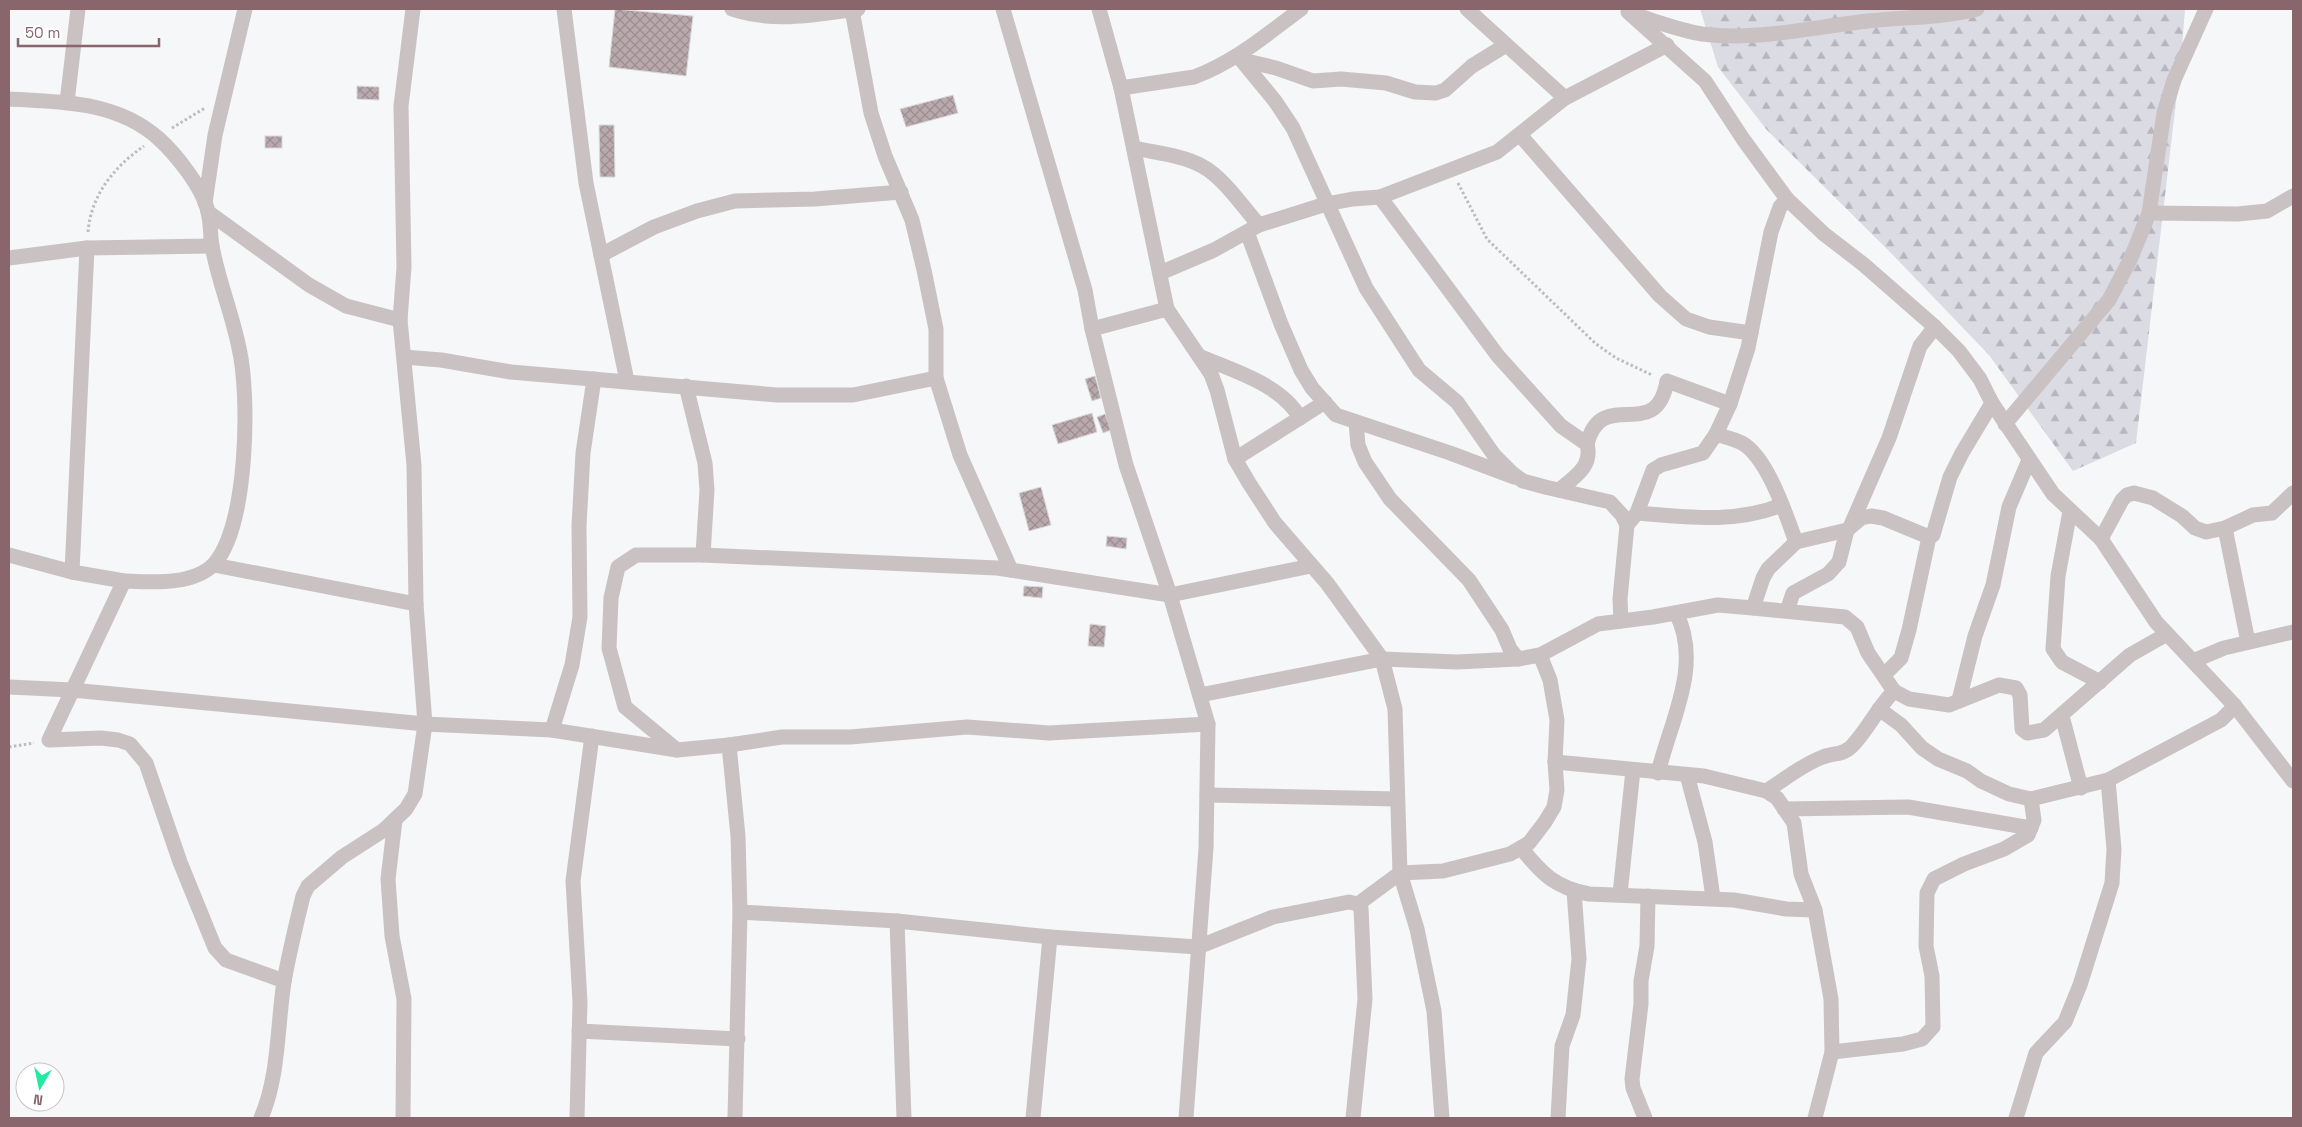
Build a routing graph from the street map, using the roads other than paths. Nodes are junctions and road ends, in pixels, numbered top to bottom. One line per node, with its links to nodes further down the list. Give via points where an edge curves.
1 (78, 9): 20 (street)
2 (245, 9): 28 (street, via 215,135)
3 (413, 9): 37 (street, via 401,106 404,267)
4 (564, 9): 33 (street, via 586,183)
5 (732, 9): 6 (street, via 751,16 772,18)
6 (855, 9): 23 (street, via 871,113)
7 (1003, 9): 39 (street, via 1085,290)
8 (1099, 9): 17 (street)
9 (1301, 9): 16 (street)
10 (1467, 9): 14 (street)
11 (1977, 9): 13 (street, via 1752,36 1680,30)
12 (2206, 9): 29 (street, via 2174,80 2164,113)
13 (1626, 10): 15 (street)
14 (1506, 45): 16 (street, via 1472,66 1445,90 1425,94 1386,83 1341,79 1313,81); 18 (street)
15 (1667, 45): 18 (street); 26 (street, via 1705,81)
16 (1240, 58): 17 (street, via 1194,77); 27 (street, via 1293,128)
17 (1121, 88): 22 (street)
18 (1565, 98): 21 (street)
19 (9, 99): 20 (street)
20 (67, 102): 28 (street, via 112,110 132,119 157,137 184,166)
21 (1520, 135): 25 (street, via 1497,152); 40 (street, via 1660,296 1686,319 1709,327)
22 (1134, 148): 30 (street, via 1185,159 1203,167 1220,182); 35 (street)
23 (901, 192): 33 (street, via 735,202 697,211 654,227); 43 (street, via 912,220 936,329)
24 (2293, 196): 29 (street, via 2267,211 2238,214)
25 (1380, 197): 27 (street); 54 (street, via 1498,356 1561,426)
26 (1787, 199): 38 (street); 40 (street, via 1780,207 1771,232)
27 (1326, 204): 30 (street); 57 (street, via 1366,288 1419,370 1457,402 1494,455)
28 (206, 207): 31 (street); 37 (street, via 309,285 346,306)
29 (2149, 213): 52 (street, via 2109,300)
30 (1253, 229): 35 (street); 47 (street, via 1281,324 1301,370)
31 (212, 246): 32 (street); 71 (street, via 240,349 244,402 243,474 239,504 234,525)
32 (87, 248): 34 (street); 74 (street)
33 (601, 255): 45 (street)
34 (9, 258)
35 (1160, 273): 36 (street)
36 (1167, 309): 39 (street); 42 (street, via 1182,335)
37 (400, 320): 41 (street)
38 (1935, 327): 48 (street, via 1980,379); 64 (street, via 1920,346 1889,438)
39 (1092, 329): 76 (street, via 1126,465)
40 (1751, 333): 49 (street)
41 (404, 357): 44 (street); 77 (street, via 414,465)
42 (1201, 357): 50 (street, via 1278,394 1294,407); 55 (street, via 1217,390)
43 (936, 378): 46 (street, via 853,395 777,395); 73 (street, via 960,455)
44 (594, 380): 45 (street); 101 (street, via 583,453 579,526 580,617 572,665)
45 (627, 381): 46 (street)
46 (686, 386): 70 (street, via 705,462 707,490)
47 (1325, 402): 50 (street); 51 (street, via 1336,415)
48 (1992, 403): 52 (street); 66 (street, via 1950,478 1935,531)
49 (1730, 404): 53 (street); 54 (street, via 1667,381 1664,398 1656,407 1644,414 1620,414 1599,419 1590,431)
50 (1300, 418): 55 (street)
51 (1356, 422): 57 (street); 86 (street, via 1358,445 1365,462 1390,499 1468,580)
52 (2005, 424): 56 (street)
53 (1716, 434): 60 (street, via 1743,444 1760,461); 62 (street, via 1702,453 1653,470)
54 (1587, 444): 58 (street, via 1589,458 1581,472)
55 (1235, 459): 72 (street, via 1275,523)
56 (2029, 460): 61 (street, via 2053,494); 95 (street, via 2009,507 1993,585 1973,643)
57 (1523, 480): 58 (street)
58 (1559, 490): 63 (street, via 1610,502)
59 (2293, 493): 65 (street, via 2272,513 2253,515)
60 (1782, 505): 62 (street, via 1764,512 1716,518); 68 (street)
61 (2070, 511): 67 (street); 90 (street, via 2058,576 2053,649 2062,662)
62 (1637, 513): 63 (street)
63 (1626, 525): 81 (street)
64 (1849, 528): 66 (street, via 1861,518 1883,518); 68 (street); 79 (street, via 1839,562 1828,574 1793,594)
65 (2225, 528): 67 (street, via 2200,531 2153,498 2134,493 2122,500); 84 (street)
66 (1929, 537): 89 (street, via 1900,658)
67 (2101, 539): 83 (street)
68 (1796, 542): 78 (street, via 1768,569)
69 (9, 555): 74 (street)
70 (703, 555): 73 (street, via 882,561); 104 (street, via 636,555 618,567 611,598 609,648 625,706)
71 (214, 564): 75 (street, via 181,580 162,583); 77 (street)
72 (1311, 566): 76 (street); 87 (street, via 1327,582)
73 (1011, 570): 76 (street)
74 (72, 572): 75 (street)
75 (124, 581): 92 (street)
76 (1170, 595): 94 (street)
77 (416, 604): 99 (street)
78 (1753, 608): 79 (street); 80 (street, via 1718,605)
79 (1787, 612): 89 (street, via 1845,617 1857,627 1868,653)
80 (1676, 613): 81 (street); 107 (street, via 1683,633 1686,659 1684,688)
81 (1621, 621): 85 (street, via 1598,624)
82 (2293, 632): 84 (street)
83 (2166, 634): 88 (street); 90 (street, via 2130,655)
84 (2248, 642): 88 (street)
85 (1540, 655): 86 (street); 105 (street, via 1550,680 1557,720)
86 (1518, 658): 87 (street, via 1457,662)
87 (1382, 659): 94 (street); 114 (street, via 1395,709)
88 (2193, 661): 96 (street)
89 (1884, 675): 93 (street)
90 (2100, 682): 98 (street)
91 (9, 687): 92 (street)
92 (72, 690): 99 (street); 131 (street, via 49,740 102,738 130,744 146,763 180,862 215,948 226,960)
93 (1894, 691): 95 (street, via 1909,699 1933,704 1949,705); 97 (street)
94 (1200, 695): 100 (street)
95 (1959, 700): 98 (street, via 1999,685 2016,688 2020,695 2022,729 2027,733 2044,730)
96 (2235, 706): 109 (street, via 2221,720); 110 (street)
97 (1879, 710): 112 (street, via 1850,748 1824,756); 115 (street, via 1901,725 1922,748 1938,759 2008,794)
98 (2062, 716): 111 (street)
99 (425, 724): 101 (street); 117 (street, via 415,794)
100 (1208, 724): 103 (street, via 1049,733 967,728 850,737 782,737); 113 (street)
101 (552, 730): 102 (street)
102 (592, 736): 104 (street); 132 (street, via 573,881)
103 (729, 745): 104 (street); 127 (street, via 738,836)
104 (678, 750)
105 (1555, 762): 106 (street); 119 (street, via 1557,790 1554,806)
106 (1633, 770): 107 (street); 122 (street)
107 (1658, 773): 108 (street)
108 (1687, 775): 112 (street); 124 (street, via 1705,842)
109 (2108, 780): 111 (street); 147 (street, via 2114,849 2112,883 2065,1022 2036,1053)
110 (2293, 781)
111 (2081, 788): 115 (street)
112 (1766, 791): 116 (street)
113 (1208, 795): 114 (street); 130 (street)
114 (1398, 799): 120 (street)
115 (2031, 799): 118 (street, via 2034,820)
116 (1784, 808): 118 (street, via 1908,807); 126 (street, via 1794,823 1801,874)
117 (395, 820): 131 (street, via 342,857 308,886 302,896); 136 (street, via 388,879 392,936 404,999)
118 (2031, 828): 134 (street, via 2028,835 2004,849 1934,879 1927,893 1926,946 1932,976 1933,1018 1932,1027 1922,1039)
119 (1522, 849): 120 (street, via 1443,870); 121 (street, via 1551,881)
120 (1400, 873): 125 (street); 143 (street, via 1417,929 1434,1010)
121 (1574, 891): 122 (street); 144 (street, via 1579,959 1573,1015 1562,1046)
122 (1620, 894): 123 (street)
123 (1648, 896): 124 (street); 145 (street, via 1632,1079)
124 (1713, 898): 126 (street)
125 (1358, 904): 130 (street, via 1349,902 1273,917); 142 (street, via 1361,908 1365,1000)
126 (1815, 910): 134 (street, via 1831,999)
127 (740, 912): 128 (street); 133 (street)
128 (897, 921): 129 (street); 139 (street)
129 (1050, 938): 130 (street); 140 (street)
130 (1198, 947): 141 (street)
131 (284, 981): 135 (street, via 274,1066)
132 (579, 1031): 133 (street); 137 (street)
133 (738, 1038): 138 (street)
134 (1832, 1052): 146 (street)
135 (261, 1118)
136 (403, 1118)
137 (578, 1118)
138 (735, 1118)
139 (904, 1118)
140 (1033, 1118)
141 (1186, 1118)
142 (1353, 1118)
143 (1442, 1118)
144 (1558, 1118)
145 (1645, 1118)
146 (1815, 1118)
147 (2016, 1118)

